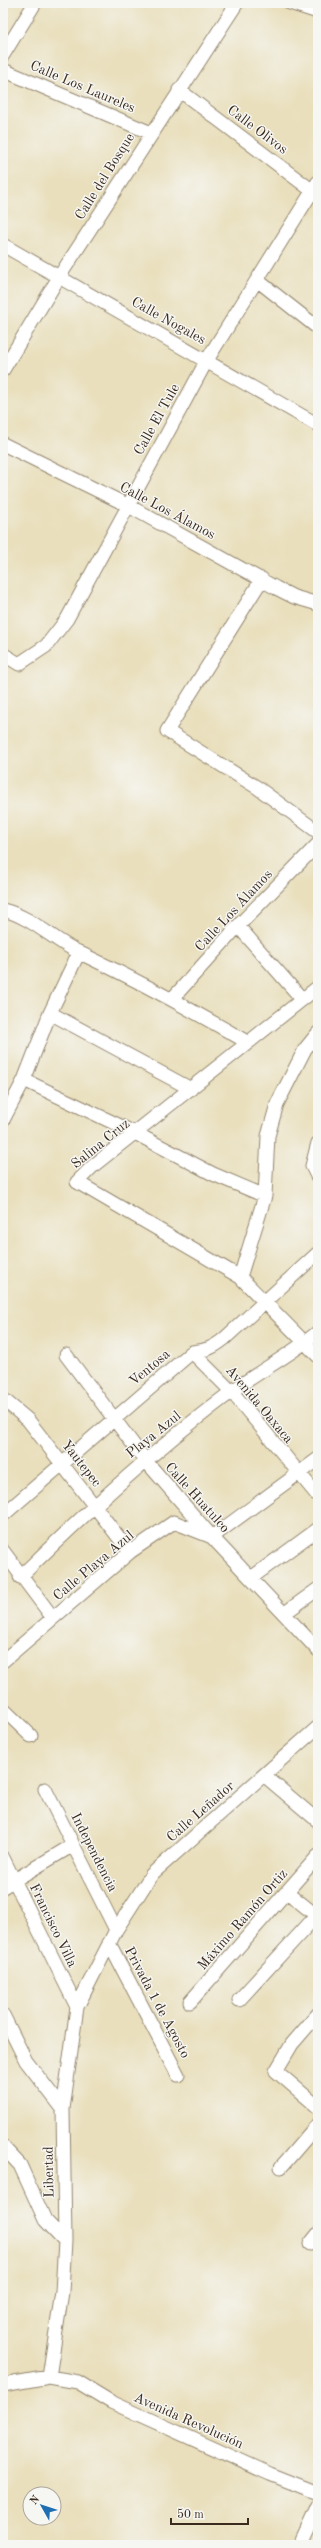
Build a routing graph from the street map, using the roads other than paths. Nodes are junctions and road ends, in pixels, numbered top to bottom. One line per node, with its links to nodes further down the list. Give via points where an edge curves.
1 (35, 3): 5 (street)
2 (237, 3): 7 (street, Calle del Bosque)
3 (290, 3): 4 (street)
4 (318, 12)
5 (3, 55)
6 (3, 70): 8 (street, Calle Los Laureles)
7 (179, 90): 8 (street, Calle del Bosque); 9 (street, Calle Olivos)
8 (151, 133): 11 (street, Calle del Bosque)
9 (316, 189): 12 (street, Calle El Tule)
10 (3, 245): 11 (street, Calle Nogales)
11 (59, 277): 14 (street, Calle Nogales); 15 (street, Calle del Bosque)
12 (256, 280): 13 (street); 14 (street, Calle El Tule)
13 (318, 328)
14 (207, 360): 16 (street, Calle Nogales); 18 (street, Calle El Tule)
15 (3, 370)
16 (318, 425)
17 (3, 444): 18 (street, Calle Los Álamos)
18 (128, 505): 19 (street, Calle Los Álamos); 21 (street, Calle El Tule, via 67,619 46,646 18,664)
19 (262, 579): 20 (street, Calle Los Álamos, via 294,597); 22 (street, via 167,731 258,788)
20 (318, 604)
21 (3, 654)
22 (318, 832)
23 (318, 844): 25 (street, Calle Los Álamos)
24 (3, 910): 26 (street, via 18,913)
25 (238, 926): 28 (street, Calle Los Álamos); 29 (street)
26 (79, 952): 28 (street); 30 (street)
27 (318, 987): 29 (street, Salina Cruz)
28 (172, 999): 32 (street)
29 (302, 999): 32 (street, Salina Cruz)
30 (50, 1013): 33 (street); 34 (street)
31 (318, 1034): 39 (street, via 305,1049 277,1104 268,1136)
32 (247, 1042): 34 (street, Salina Cruz)
33 (24, 1080): 35 (street); 36 (street)
34 (191, 1089): 36 (street, Salina Cruz)
35 (3, 1120)
36 (136, 1133): 39 (street, via 213,1174); 41 (street, Salina Cruz, via 77,1182)
37 (318, 1143): 38 (street, via 312,1166)
38 (318, 1178)
39 (265, 1196): 41 (street)
40 (318, 1253): 42 (street, Ventosa)
41 (240, 1277): 42 (street, Salina Cruz)
42 (266, 1301): 44 (street, Salina Cruz); 45 (street, Ventosa, via 214,1347)
43 (318, 1332): 44 (street, Playa Azul)
44 (306, 1342): 47 (street); 48 (street, Playa Azul)
45 (192, 1352): 48 (street, Avenida Oaxaca); 50 (street, Ventosa)
46 (66, 1356): 50 (street, Calle Huatulco)
47 (318, 1356)
48 (232, 1392): 52 (street, Playa Azul); 54 (street, Avenida Oaxaca)
49 (3, 1399): 53 (street, Yautepec, via 28,1420)
50 (113, 1418): 52 (street, Calle Huatulco); 53 (street, Ventosa)
51 (318, 1459): 54 (street)
52 (145, 1460): 56 (street, Playa Azul); 59 (street, Calle Huatulco)
53 (62, 1465): 56 (street, Yautepec); 57 (street, Ventosa)
54 (298, 1474): 55 (street, Avenida Oaxaca); 59 (street)
55 (318, 1496)
56 (94, 1504): 61 (street, Yautepec); 62 (street, Playa Azul)
57 (3, 1515)
58 (318, 1529): 63 (street)
59 (212, 1537): 61 (street, Calle Playa Azul, via 174,1522); 63 (street, Calle Huatulco)
60 (3, 1552): 62 (street)
61 (130, 1552): 66 (street, Calle Playa Azul)
62 (20, 1577): 66 (street)
63 (251, 1578): 65 (street, Calle Huatulco)
64 (318, 1589): 65 (street)
65 (284, 1613): 67 (street, Calle Huatulco)
66 (53, 1618): 68 (street, Calle Playa Azul)
67 (318, 1650)
68 (3, 1661)
69 (3, 1709): 71 (street)
70 (318, 1727): 72 (street, Calle Leñador)
71 (31, 1736)
72 (265, 1776): 74 (street); 82 (street, Calle Leñador, via 152,1874)
73 (45, 1789): 75 (street, Independencia)
74 (318, 1821)
75 (73, 1845): 78 (street); 82 (street, Independencia)
76 (318, 1856): 80 (street, Máximo Ramón Ortiz)
77 (3, 1858): 78 (street, Francisco Villa)
78 (14, 1880): 79 (street); 86 (street, Francisco Villa)
79 (3, 1887)
80 (287, 1892): 81 (street); 85 (street, Máximo Ramón Ortiz)
81 (317, 1916): 84 (street)
82 (116, 1930): 83 (street, Libertad)
83 (110, 1943): 86 (street, Libertad); 89 (street, Privada 1 de Agosto)
84 (239, 2000)
85 (190, 2002)
86 (76, 2007): 91 (street, Libertad)
87 (318, 2014): 90 (street, via 292,2044 276,2071)
88 (3, 2015): 91 (street, via 26,2061)
89 (178, 2075)
90 (318, 2107)
91 (63, 2109): 95 (street, Libertad)
92 (317, 2127): 94 (street)
93 (3, 2147): 95 (street, via 20,2165 45,2220)
94 (281, 2167)
95 (65, 2242): 96 (street, Libertad, via 62,2292)
96 (49, 2377): 97 (street); 98 (street, Avenida Revolución, via 78,2382 118,2406)
97 (3, 2385)
98 (318, 2493)
99 (318, 2506): 100 (street)
100 (300, 2545)

